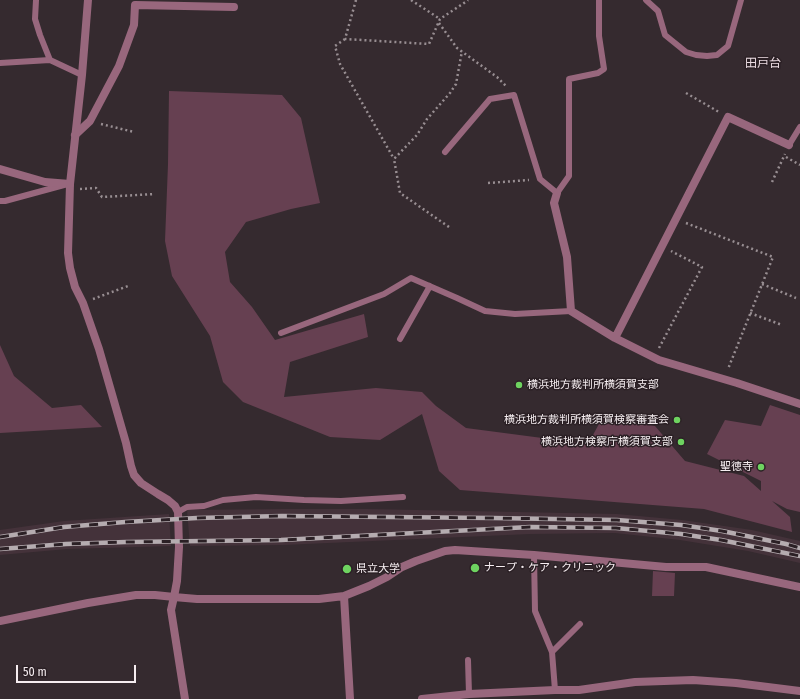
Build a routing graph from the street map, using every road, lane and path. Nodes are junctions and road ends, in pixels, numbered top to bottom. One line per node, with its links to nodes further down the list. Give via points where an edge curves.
1 (36, 0): 14 (lane, via 36,19)
2 (88, 0): 16 (street)
3 (356, 0): 12 (path)
4 (411, 0): 11 (path)
5 (468, 0): 11 (path)
6 (599, 0): 34 (lane, via 599,36 604,69 598,73 569,79 569,176)
7 (646, 0): 8 (lane, via 658,11 665,35 686,52 707,56 717,55 728,46)
8 (741, 0)
9 (135, 3): 10 (street); 20 (street, via 134,25 119,66)
10 (234, 7)
11 (439, 21): 12 (path, via 429,44); 13 (path)
12 (345, 39): 27 (path, via 335,46 340,64)
13 (462, 52): 18 (path, via 497,77); 27 (path, via 456,84 417,135)
14 (50, 60): 15 (lane); 16 (lane)
15 (0, 63)
16 (82, 75): 23 (street)
17 (686, 93): 19 (path)
18 (514, 95): 25 (lane, via 490,99); 30 (lane)
19 (728, 117): 24 (street); 37 (street)
20 (90, 121): 22 (path); 23 (street)
21 (800, 127): 24 (lane)
22 (134, 132)
23 (74, 135): 33 (street)
24 (789, 144): 26 (path)
25 (445, 152)
26 (784, 156): 28 (path); 31 (path)
27 (394, 159): 38 (path, via 400,193)
28 (800, 165)
29 (0, 169): 33 (street)
30 (540, 179): 32 (path); 34 (lane)
31 (772, 182)
32 (488, 183)
33 (70, 187): 35 (path, via 96,188 102,196); 36 (lane); 44 (street, via 68,253 75,287)
34 (557, 193): 45 (street, via 554,203 567,257)
35 (155, 194)
36 (0, 201)
37 (676, 219): 39 (street); 40 (path, via 773,257)
38 (449, 227)
39 (662, 246): 49 (street); 51 (path, via 702,267)
40 (762, 284): 43 (path); 46 (path)
41 (128, 286): 44 (path)
42 (430, 286): 45 (lane, via 485,311 515,314); 48 (lane, via 411,278 384,294); 50 (lane)
43 (796, 298)
44 (83, 303): 55 (street, via 115,402 134,475 147,488 168,500)
45 (571, 311): 49 (street)
46 (750, 313): 47 (path); 52 (path)
47 (782, 325)
48 (281, 333)
49 (614, 338): 51 (street)
50 (400, 339)
51 (655, 357): 52 (street)
52 (724, 379): 53 (street)
53 (800, 404)
54 (404, 497): 55 (lane, via 341,501 256,497 223,500 204,506 187,507)
55 (178, 512): 59 (street, via 179,547)
56 (534, 555): 57 (street, via 666,567 706,567); 58 (street, via 445,551 402,567 387,577); 62 (lane, via 535,611)
57 (800, 587)
58 (344, 596): 59 (street, via 318,599); 69 (street)
59 (174, 597): 60 (street, via 136,595); 68 (street, via 171,610)
60 (0, 621)
61 (580, 624): 62 (lane)
62 (552, 652): 64 (lane)
63 (468, 660): 67 (lane)
64 (555, 690): 65 (street); 67 (street)
65 (579, 690): 66 (street, via 635,682 693,680); 71 (street)
66 (800, 691)
67 (469, 694): 70 (street)
68 (185, 699)
69 (350, 699)
70 (422, 699)
71 (580, 699)

